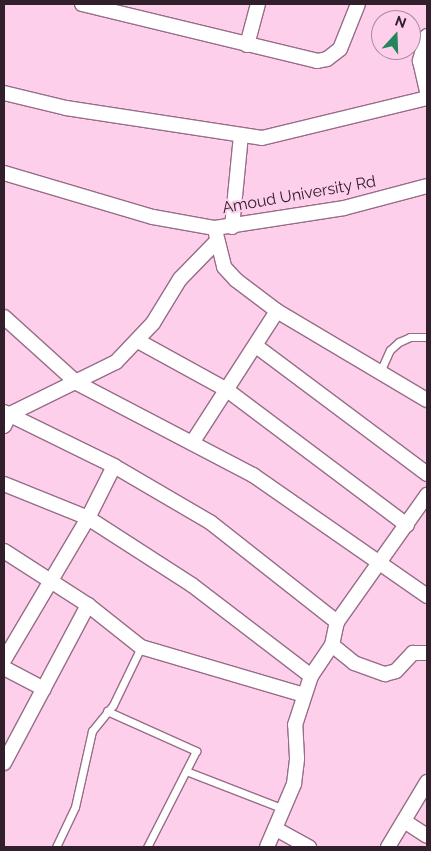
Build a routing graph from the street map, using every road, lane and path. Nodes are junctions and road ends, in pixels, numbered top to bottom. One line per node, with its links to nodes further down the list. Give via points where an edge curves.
1 (82, 4): 4 (street)
2 (258, 4): 6 (street)
3 (358, 4): 6 (street, via 340,48 327,59 317,60)
4 (116, 8): 6 (street)
5 (427, 36): 7 (street, via 420,61)
6 (247, 45)
7 (427, 92)
8 (4, 93): 10 (street, via 43,103)
9 (427, 98): 10 (street, via 262,138)
10 (241, 136): 13 (street)
11 (4, 173): 14 (street, Amoud University Rd)
12 (427, 186): 13 (street, Amoud University Rd, via 344,208)
13 (232, 227): 14 (street, Amoud University Rd)
14 (216, 234): 15 (street, via 224,267); 18 (street, via 180,279)
15 (277, 311): 19 (street); 20 (street)
16 (4, 317): 21 (street)
17 (427, 337): 20 (lane, via 410,337 399,342 390,350)
18 (138, 341): 21 (street, via 116,362); 22 (street)
19 (256, 346): 22 (street); 27 (street)
20 (380, 372): 23 (street)
21 (77, 383): 24 (street); 25 (street)
22 (227, 390): 25 (street); 31 (street)
23 (427, 400)
24 (6, 417): 26 (street)
25 (192, 443): 33 (street, via 253,475)
26 (114, 466): 30 (street); 37 (street, via 210,522)
27 (427, 474)
28 (4, 484): 30 (street)
29 (427, 495): 31 (street)
30 (88, 518): 34 (street); 43 (street, via 192,585)
31 (406, 525): 33 (street)
32 (4, 551): 34 (street)
33 (380, 562): 35 (street); 37 (street)
34 (50, 582): 36 (street); 41 (street)
35 (427, 596)
36 (88, 605): 39 (street); 44 (street)
37 (337, 622): 38 (street)
38 (332, 645): 40 (street, via 354,663 385,674 396,671 413,653); 43 (street)
39 (142, 647): 45 (street); 46 (lane)
40 (427, 653)
41 (4, 660)
42 (4, 668): 44 (street)
43 (311, 676): 45 (street)
44 (44, 689): 47 (street)
45 (304, 695): 50 (street, via 295,724 297,758 294,784)
46 (107, 711): 48 (lane, via 196,751); 54 (lane, via 92,731 75,807)
47 (4, 763)
48 (186, 771): 50 (lane); 55 (lane)
49 (427, 782): 51 (street)
50 (284, 809): 52 (street)
51 (404, 821): 53 (street); 58 (street)
52 (276, 829): 56 (street); 57 (street)
53 (427, 836)
54 (56, 847)
55 (147, 847)
56 (267, 847)
57 (309, 847)
58 (388, 847)

